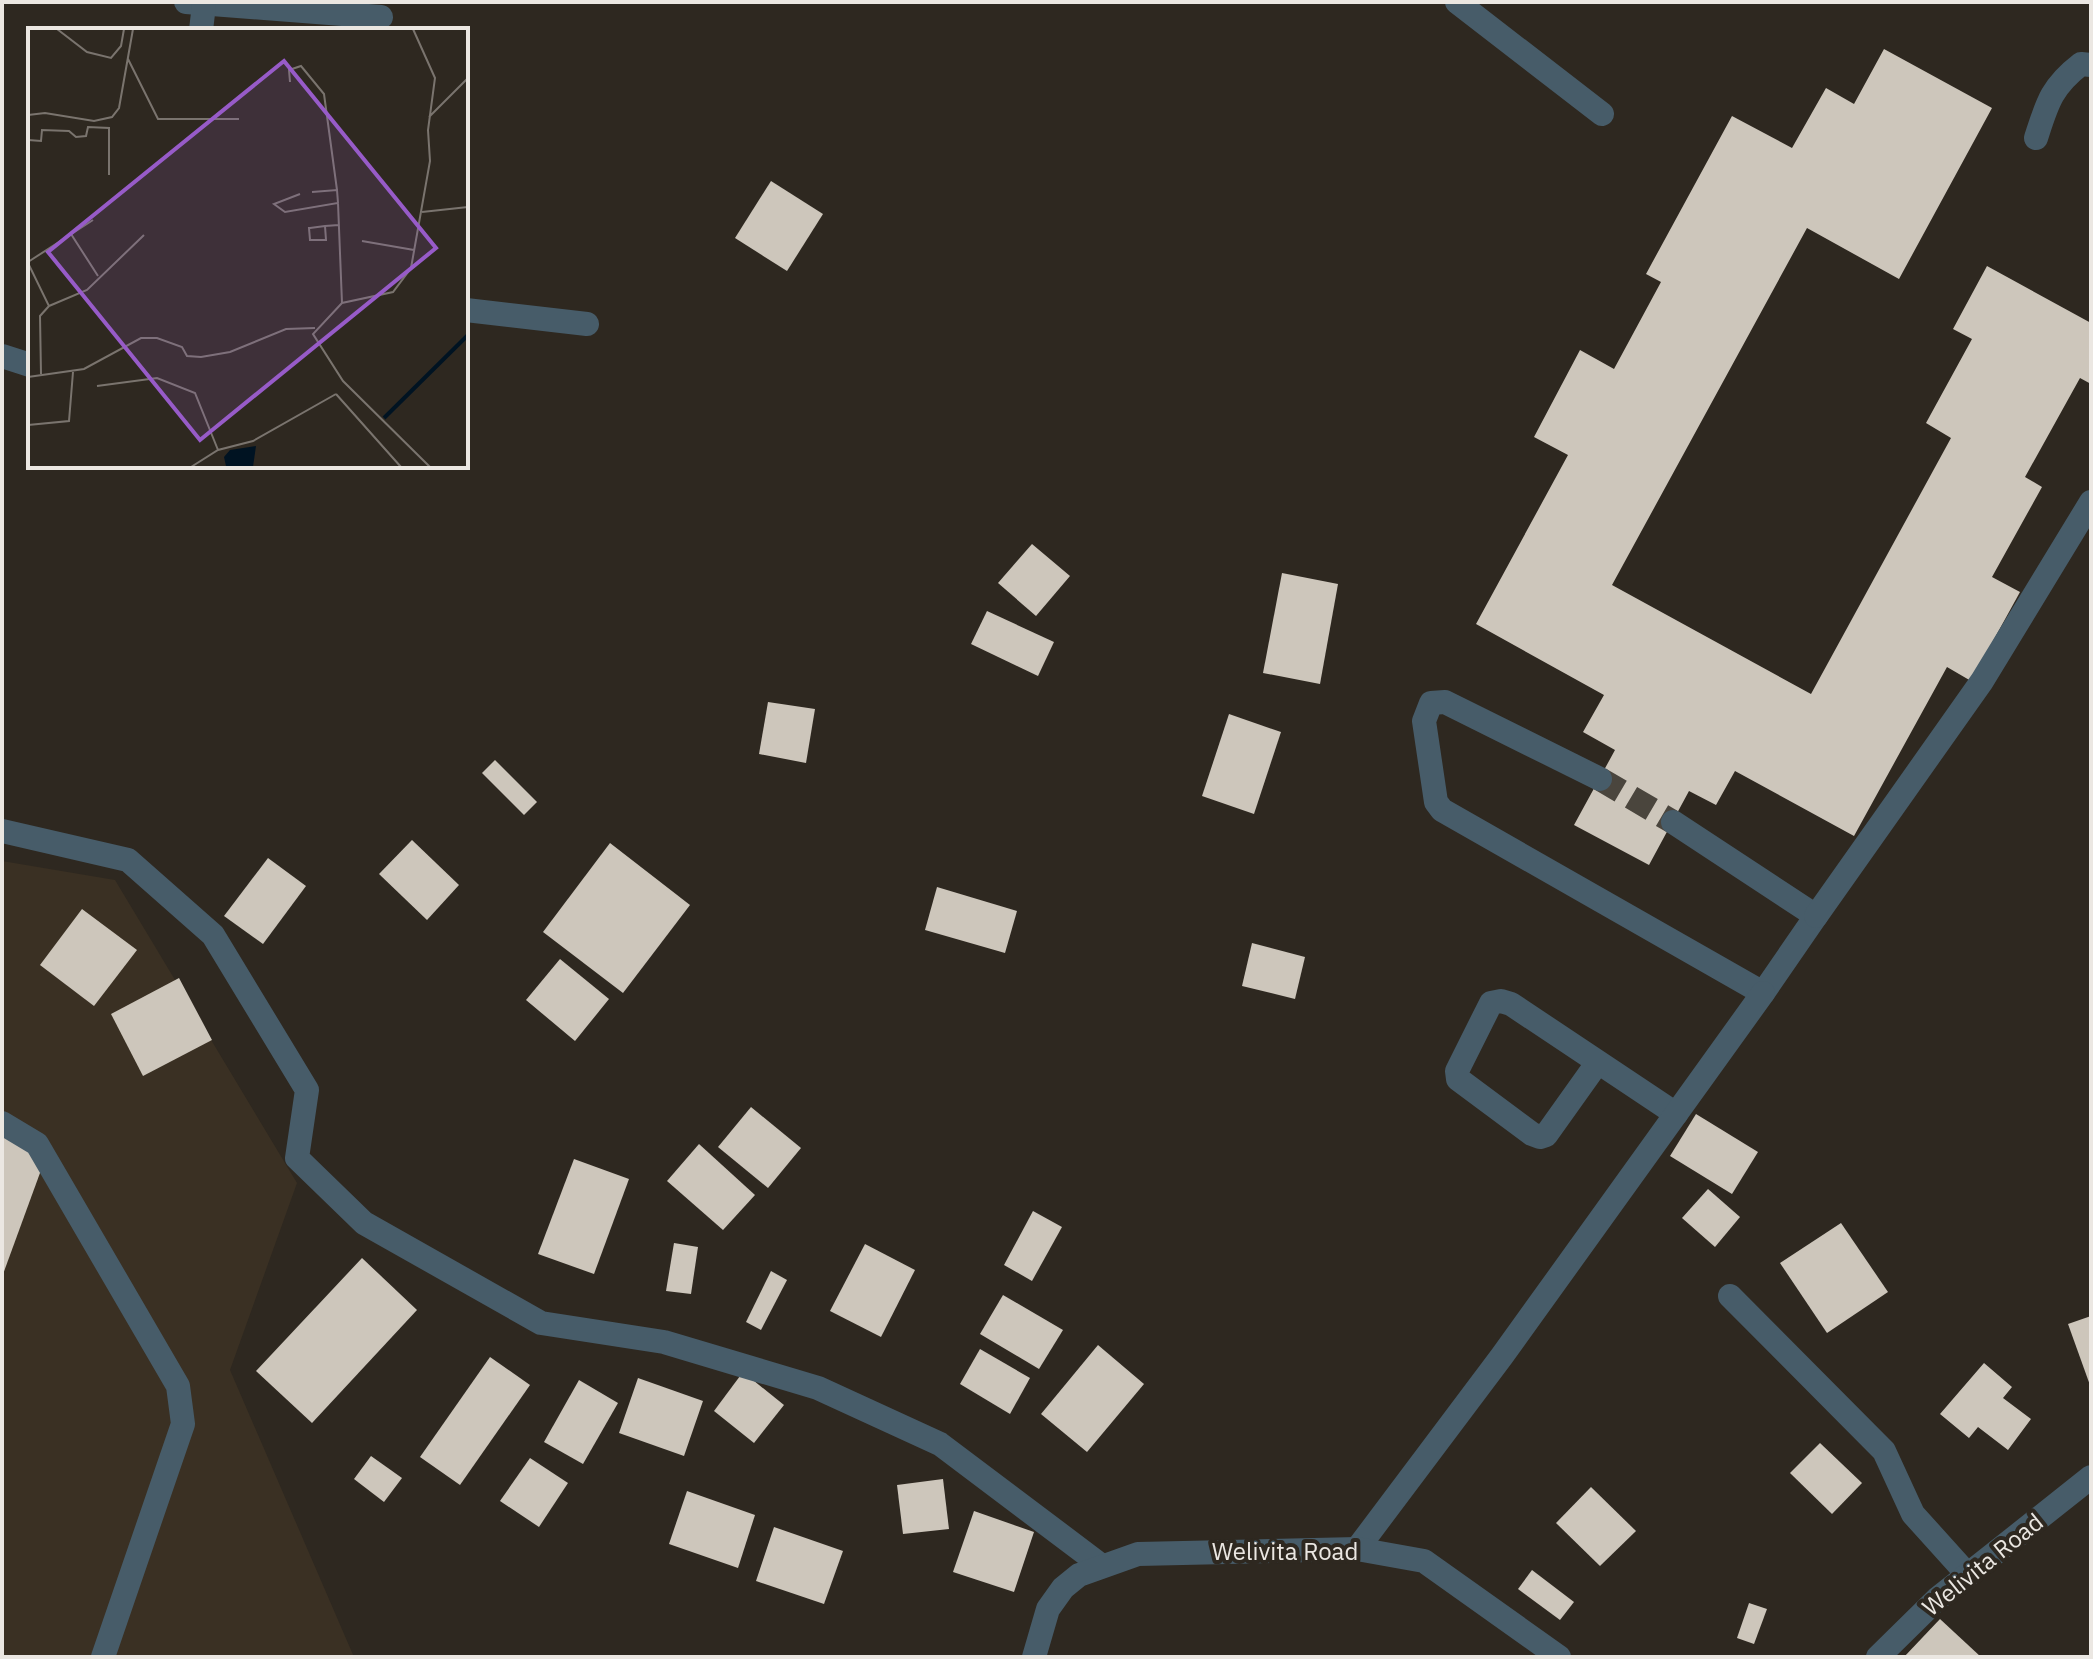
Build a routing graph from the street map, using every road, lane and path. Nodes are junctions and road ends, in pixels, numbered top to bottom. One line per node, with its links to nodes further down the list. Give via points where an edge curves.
1 (1457, 2): 6 (street)
2 (195, 3): 3 (street); 4 (street)
3 (381, 17)
4 (201, 28)
5 (2091, 65): 7 (street, via 2081,64 2061,79)
6 (1602, 114)
7 (2036, 138)
8 (468, 310): 9 (street)
9 (587, 324)
10 (2, 356): 11 (street)
11 (28, 364)
12 (2091, 502): 16 (street, via 1982,681)
13 (1600, 779): 17 (street, via 1445,702 1431,703 1424,721 1436,802 1442,810)
14 (1673, 822): 16 (street)
15 (2, 831): 24 (street, via 128,860 213,935 307,1090 297,1158 364,1223 541,1323 664,1342 818,1388 940,1444)
16 (1816, 916): 17 (street)
17 (1763, 993): 19 (street)
18 (1598, 1062): 18 (street, via 1501,1001 1491,1003 1457,1071 1458,1079 1540,1137); 19 (street)
19 (1676, 1114): 23 (street)
20 (2, 1123): 26 (street, via 37,1144 178,1386 183,1424)
21 (1730, 1296): 25 (street, via 1884,1451 1913,1514)
22 (2091, 1477): 25 (street, Welivita Road)
23 (1357, 1549): 24 (street, Welivita Road, via 1138,1554); 28 (street, Welivita Road, via 1424,1561)
24 (1102, 1566): 27 (street, Welivita Road, via 1063,1588 1048,1609)
25 (1968, 1575): 29 (street, Welivita Road)
26 (103, 1657)
27 (1034, 1657)
28 (1559, 1657)
29 (1878, 1657)

